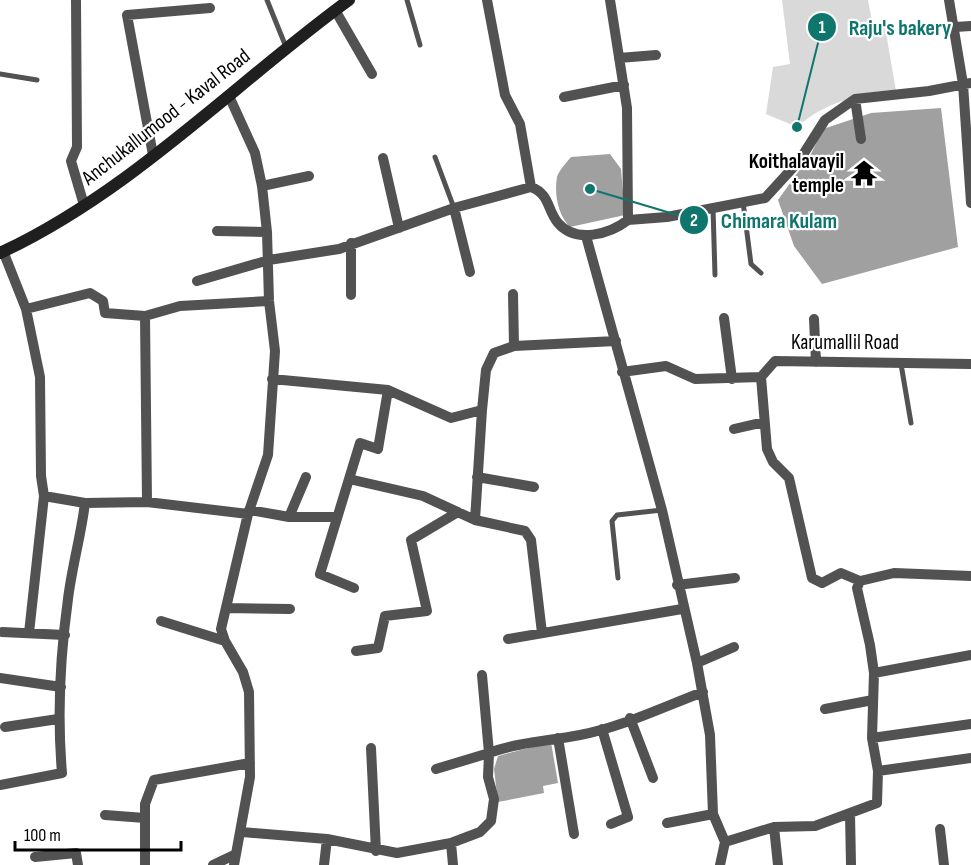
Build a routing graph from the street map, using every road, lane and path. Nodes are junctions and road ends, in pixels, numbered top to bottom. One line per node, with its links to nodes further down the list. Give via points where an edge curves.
1 (76, 0): 34 (street, via 77,147 70,161)
2 (267, 0): 13 (lane)
3 (349, 0): 9 (street, Anchukallumood - Kaval Road)
4 (407, 0): 12 (lane)
5 (487, 0): 31 (street, via 505,95 520,124)
6 (609, 0): 15 (street)
7 (949, 0): 11 (street)
8 (210, 8): 26 (street, via 127,15)
9 (335, 10): 13 (street, Anchukallumood - Kaval Road); 17 (street)
10 (971, 26): 11 (street)
11 (955, 27): 19 (street)
12 (420, 45)
13 (286, 47): 21 (street, Anchukallumood - Kaval Road)
14 (656, 55): 15 (street)
15 (619, 58): 20 (street)
16 (0, 74): 18 (lane)
17 (372, 74)
18 (37, 80)
19 (967, 83): 23 (street); 25 (street)
20 (624, 85): 22 (street); 37 (street)
21 (229, 96): 26 (street, Anchukallumood - Kaval Road); 30 (street, via 255,153)
22 (564, 96)
23 (855, 99): 24 (street); 32 (street, via 825,120 799,161 765,198)
24 (861, 140)
25 (968, 152): 33 (street)
26 (153, 155): 34 (street, Anchukallumood - Kaval Road)
27 (435, 157): 35 (lane)
28 (383, 158): 38 (street)
29 (309, 176): 30 (street)
30 (262, 186): 40 (street)
31 (531, 187): 35 (street); 41 (street, via 540,190 558,223)
32 (743, 202): 36 (street); 46 (lane, via 751,264)
33 (971, 203)
34 (84, 205): 43 (street, Anchukallumood - Kaval Road)
35 (454, 208): 38 (street); 45 (street)
36 (713, 208): 37 (street); 47 (lane)
37 (628, 220): 41 (street, via 616,229)
38 (399, 228): 42 (street)
39 (217, 231): 40 (street)
40 (267, 232): 44 (street)
41 (586, 236): 56 (street)
42 (351, 243): 44 (street, via 339,249); 50 (street)
43 (1, 252): 52 (street)
44 (269, 260): 48 (street); 51 (street)
45 (470, 272)
46 (761, 273)
47 (716, 275)
48 (197, 281)
49 (513, 294): 57 (street)
50 (351, 295)
51 (269, 301): 53 (street, via 180,306); 63 (street, via 275,351)
52 (26, 309): 53 (street, via 90,293 103,301 105,313); 74 (street, via 40,377 41,476)
53 (145, 316): 75 (street)
54 (724, 318): 64 (street)
55 (814, 319): 58 (street)
56 (616, 341): 57 (street); 61 (street)
57 (514, 346): 66 (street, via 494,353 490,361)
58 (816, 362): 59 (street, Karumallil Road); 62 (street, Karumallil Road, via 775,361)
59 (901, 364): 60 (street, Karumallil Road); 68 (lane)
60 (971, 364)
61 (622, 372): 64 (street, via 666,366 695,379); 77 (street)
62 (761, 377): 64 (street); 67 (street)
63 (272, 379): 65 (street); 78 (street, via 268,455)
64 (732, 379)
65 (388, 390): 66 (street, via 451,418); 72 (street, via 378,449 360,443)
66 (482, 410): 71 (street)
67 (764, 422): 69 (street); 86 (street, via 767,449 773,462 789,478 812,578 822,583 841,573)
68 (911, 423)
69 (734, 429)
70 (306, 477): 80 (street)
71 (477, 477): 73 (street); 82 (street)
72 (349, 479): 79 (street, via 423,496); 81 (street)
73 (534, 487)
74 (45, 496): 76 (street); 94 (street)
75 (147, 502): 76 (street); 78 (street)
76 (84, 503): 96 (street)
77 (662, 510): 84 (lane, via 622,514 612,520); 87 (street)
78 (249, 512): 80 (street); 89 (street)
79 (458, 512): 82 (street); 100 (street, via 411,540 427,611 385,616 378,648)
80 (289, 517): 81 (street)
81 (337, 517): 88 (street, via 320,574)
82 (475, 520): 95 (street, via 530,534)
83 (971, 576): 86 (street, via 894,573)
84 (618, 578)
85 (735, 578): 87 (street)
86 (860, 581): 103 (street, via 857,588)
87 (677, 585): 91 (street)
88 (354, 588)
89 (225, 608): 90 (street); 98 (street, via 221,629)
90 (290, 609)
91 (682, 609): 95 (street); 102 (street)
92 (161, 621): 98 (street)
93 (2, 632): 94 (street)
94 (29, 633): 96 (street)
95 (542, 633): 97 (street)
96 (64, 635): 106 (street)
97 (508, 639)
98 (225, 641): 120 (street, via 243,672 249,692)
99 (734, 647): 102 (street)
100 (356, 651)
101 (971, 655): 103 (street)
102 (697, 663): 107 (street)
103 (874, 673): 108 (street)
104 (482, 675): 118 (street)
105 (0, 678): 106 (street)
106 (61, 687): 111 (street)
107 (703, 692): 110 (street); 126 (street, via 710,735)
108 (873, 700): 109 (street); 116 (street)
109 (825, 710)
110 (630, 718): 114 (street); 123 (street)
111 (57, 719): 113 (street); 124 (street, via 62,773)
112 (971, 724): 116 (street)
113 (5, 727)
114 (602, 729): 115 (street); 130 (street, via 628,817)
115 (558, 738): 118 (street, via 511,745); 134 (street)
116 (872, 738): 122 (street)
117 (371, 748): 138 (street)
118 (489, 753): 121 (street); 137 (street, via 488,777 494,799 491,821 480,832)
119 (971, 758): 122 (street)
120 (250, 764): 128 (street, via 154,780 145,804); 133 (street)
121 (436, 769)
122 (878, 771): 125 (street, via 877,803)
123 (653, 778)
124 (0, 785)
125 (850, 813): 131 (street, via 815,826); 150 (street)
126 (713, 814): 129 (street); 136 (street)
127 (105, 815): 128 (street)
128 (146, 818): 143 (street)
129 (667, 823)
130 (611, 824)
131 (774, 827): 136 (street); 149 (street)
132 (940, 829): 151 (street)
133 (242, 832): 135 (street); 141 (street)
134 (574, 834)
135 (327, 839): 138 (street); 145 (street)
136 (725, 842): 148 (street)
137 (451, 843): 139 (street); 147 (street)
138 (376, 851): 139 (street)
139 (397, 853): 146 (street)
140 (35, 856): 142 (street, via 76,853)
141 (234, 860): 144 (street)
142 (78, 865)
143 (145, 865)
144 (213, 865)
145 (324, 865)
146 (399, 865)
147 (453, 865)
148 (720, 865)
149 (778, 865)
150 (851, 865)
151 (944, 865)

